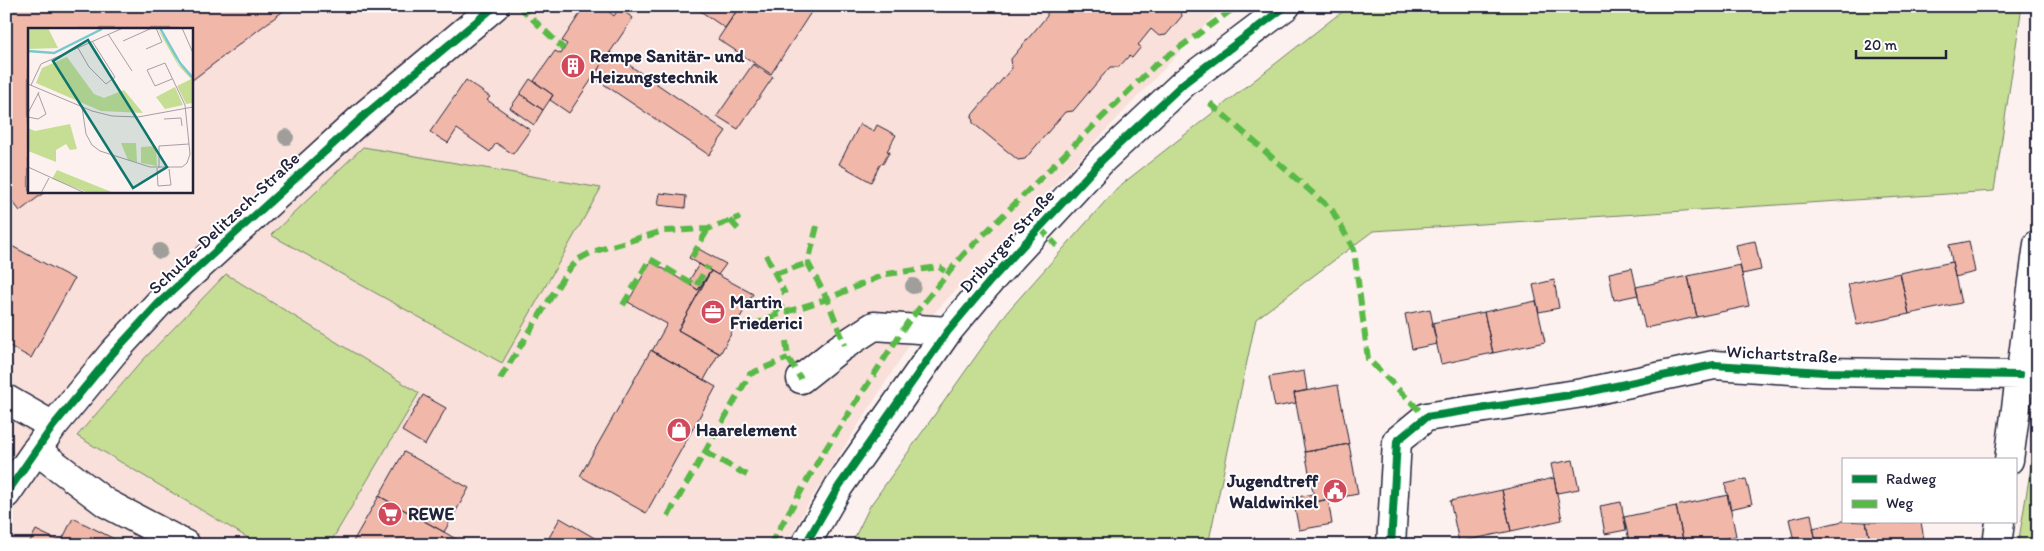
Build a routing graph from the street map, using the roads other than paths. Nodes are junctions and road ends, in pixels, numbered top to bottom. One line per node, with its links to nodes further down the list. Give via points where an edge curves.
1 (495, 6): 8 (street, Schulze-Delitzsch-Straße, via 366,114 159,303 113,353)
2 (1286, 6): 4 (street, Driburger Straße, via 1184,83 1103,159 990,280)
3 (2038, 244): 5 (street)
4 (948, 332): 6 (street, via 874,326); 14 (street, Driburger Straße, via 839,486)
5 (2020, 375): 10 (street); 15 (street, Wichartstraße, via 1824,372 1714,365 1583,393 1426,417 1397,441)
6 (801, 379)
7 (6, 399): 8 (street)
8 (54, 426): 9 (street, Schulze-Delitzsch-Straße)
9 (36, 450): 11 (street, Schulze-Delitzsch-Straße); 13 (street, via 106,503)
10 (2009, 458)
11 (6, 494)
12 (2000, 524): 16 (street)
13 (186, 545)
14 (805, 545)
15 (1391, 545)
16 (1997, 545)

